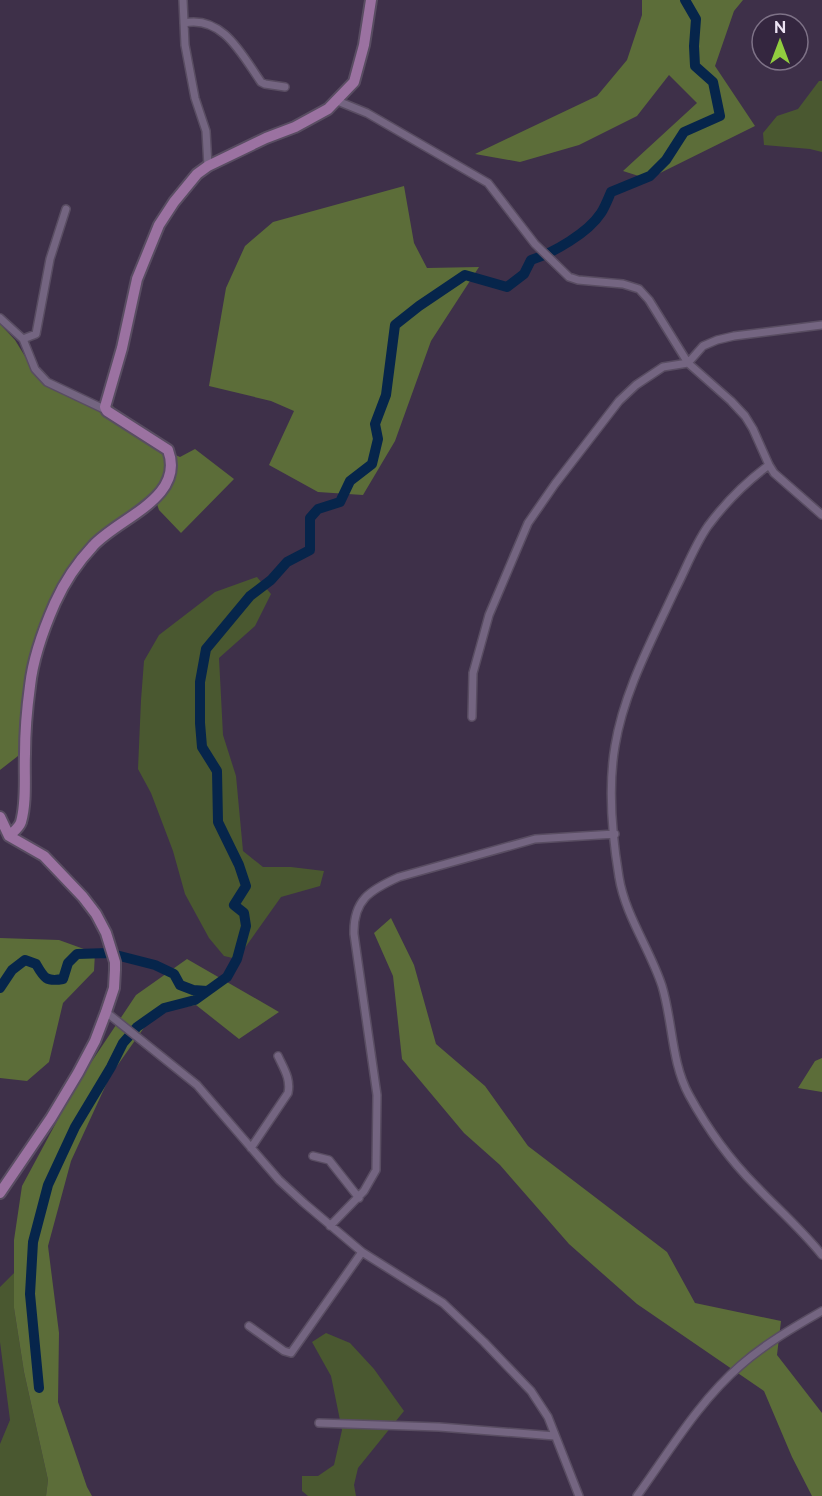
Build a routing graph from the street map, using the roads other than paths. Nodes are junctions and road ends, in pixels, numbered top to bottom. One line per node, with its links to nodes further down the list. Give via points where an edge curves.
1 (183, 0): 3 (street)
2 (371, 0): 5 (street, via 354,82)
3 (184, 23): 4 (street, via 194,21 219,29 229,36 261,82); 6 (street, via 191,77 206,131)
4 (285, 87)
5 (335, 100): 6 (street, via 316,117); 11 (street, via 367,113 483,179 535,244 573,279 639,289)
6 (208, 166): 12 (street, via 174,202 148,251 137,279)
7 (66, 209): 10 (street, via 50,259 36,334)
8 (0, 318): 10 (street)
9 (822, 325): 11 (street, via 717,340 703,346)
10 (23, 339): 12 (street, via 40,376 47,382)
11 (688, 363): 13 (street, via 745,416); 15 (street, via 663,367 619,401 532,517 489,615 473,673)
12 (106, 410): 18 (street, via 168,450 172,460 170,473 152,503 94,544 56,602 30,683 23,810 20,825)
13 (769, 465): 14 (street); 17 (street, via 749,479 703,533 634,681 615,746)
14 (822, 515)
15 (472, 717)
16 (0, 817): 18 (street)
17 (615, 834): 24 (street, via 535,839 509,845 399,878 365,897 353,921 377,1095 377,1143 376,1170); 27 (street, via 619,878 662,986 680,1072 689,1094 734,1160)
18 (9, 836): 19 (street, via 44,856 102,923 113,957 114,988)
19 (106, 1012): 21 (street, via 197,1085); 23 (street, via 78,1073)
20 (278, 1056): 21 (street, via 288,1076 288,1093)
21 (251, 1148): 25 (street, via 279,1180)
22 (313, 1156): 24 (street, via 329,1160)
23 (0, 1193)
24 (359, 1198): 25 (street)
25 (330, 1226): 26 (street)
26 (362, 1252): 29 (street, via 291,1353); 31 (street, via 451,1310 531,1391)
27 (822, 1255)
28 (822, 1311): 33 (street, via 731,1374)
29 (249, 1326)
30 (319, 1422): 31 (street)
31 (555, 1436): 32 (street)
32 (579, 1496)
33 (637, 1496)

